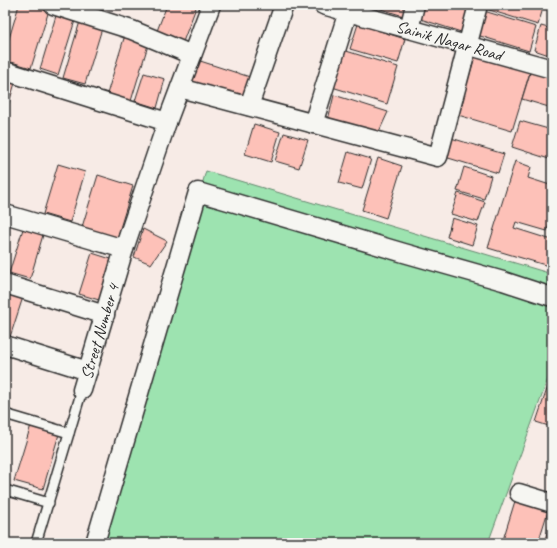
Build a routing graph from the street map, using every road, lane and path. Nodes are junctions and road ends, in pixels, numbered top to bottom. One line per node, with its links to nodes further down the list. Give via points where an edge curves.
1 (53, 5): 10 (street, via 132,30)
2 (211, 5): 10 (street, Street Number 4)
3 (284, 5): 14 (street)
4 (323, 5): 7 (street, Sainik Nagar Road)
5 (415, 5): 8 (street)
6 (478, 5): 9 (street)
7 (350, 9): 8 (street, Sainik Nagar Road); 16 (street)
8 (409, 29): 9 (street, Sainik Nagar Road)
9 (467, 46): 11 (street, Sainik Nagar Road); 16 (street, via 438,158)
10 (192, 55): 13 (street, Street Number 4)
11 (552, 69)
12 (5, 71): 15 (street)
13 (180, 88): 14 (street); 15 (street, Street Number 4)
14 (249, 106): 16 (street)
15 (167, 122): 18 (street, Street Number 4)
16 (313, 124)
17 (5, 214): 18 (street)
18 (124, 249): 21 (street, Street Number 4)
19 (5, 284): 21 (street)
20 (552, 297): 32 (street, via 198,192)
21 (105, 315): 23 (street, Street Number 4)
22 (5, 345): 23 (street)
23 (88, 371): 24 (street, Street Number 4)
24 (82, 390): 26 (lane, Street Number 4)
25 (5, 414): 26 (lane)
26 (70, 433): 29 (lane, Street Number 4)
27 (5, 490): 29 (lane)
28 (519, 493): 30 (street)
29 (49, 503): 31 (lane, Street Number 4)
30 (552, 503)
31 (36, 543)
32 (95, 543)

